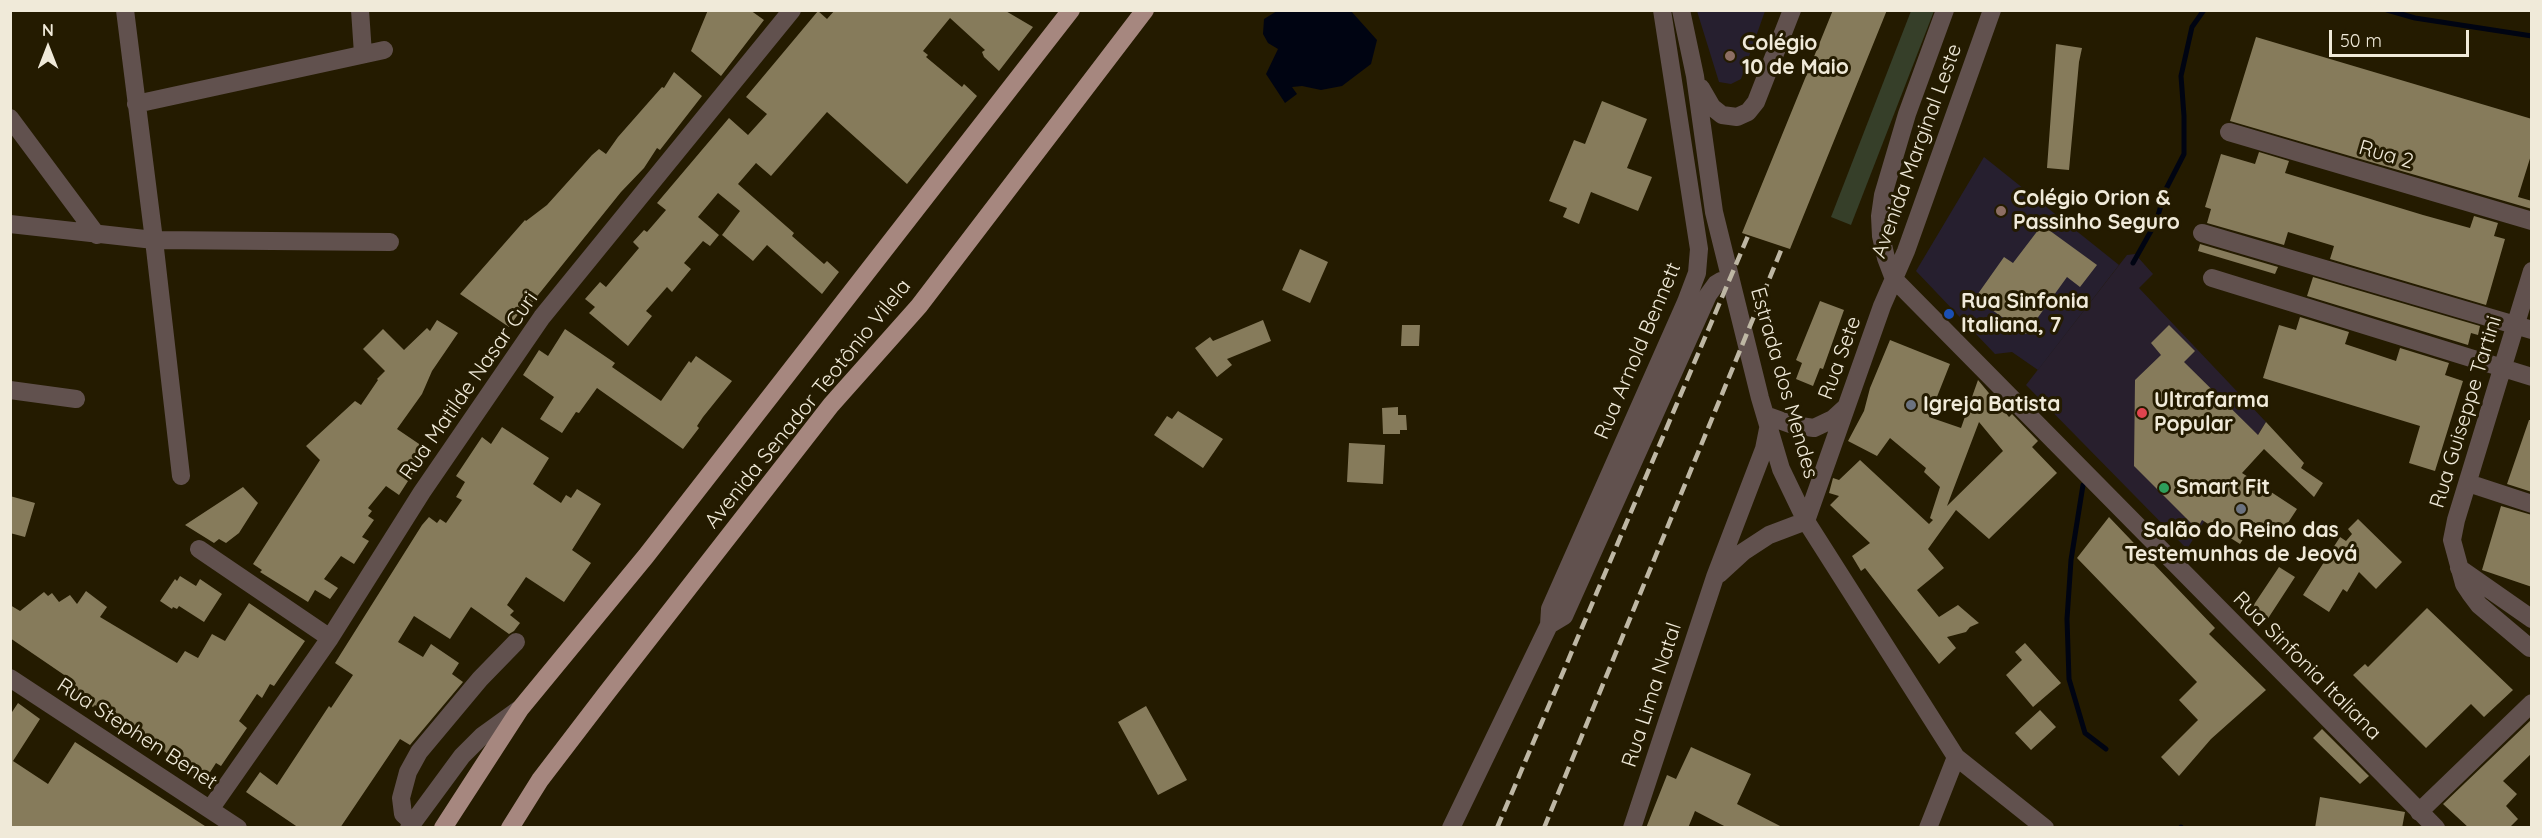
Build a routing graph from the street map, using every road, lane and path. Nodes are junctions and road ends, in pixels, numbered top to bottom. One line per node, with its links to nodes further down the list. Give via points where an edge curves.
1 (126, 10): 14 (street)
2 (360, 10): 12 (street)
3 (792, 10): 43 (street, Rua Matilde Nasar Curi, via 542,318 422,492)
4 (1071, 10): 48 (main road, Avenida Senador Teotônio Vilela, via 646,556)
5 (1145, 10): 55 (main road, Avenida Senador Teotônio Vilela, via 919,306 831,405 605,695 540,780)
6 (1662, 10): 42 (street, Rua Arnold Bennett, via 1699,263 1686,302 1550,609)
7 (1681, 10): 13 (street, Estrada dos Mendes)
8 (1792, 10): 13 (street, via 1756,102 1748,112 1732,117 1717,113)
9 (1945, 10): 25 (street, Avenida Marginal Leste, via 1883,195 1881,236)
10 (1992, 10): 25 (street, Avenida Marginal Leste)
11 (384, 50): 12 (street)
12 (363, 54): 14 (street)
13 (1695, 76): 26 (street, Estrada dos Mendes, via 1714,212)
14 (136, 104): 21 (street)
15 (10, 118): 20 (street)
16 (2229, 132): 17 (street, Rua 2)
17 (2532, 221)
18 (10, 224): 20 (street)
19 (2202, 233): 27 (street)
20 (97, 235): 21 (street)
21 (154, 240): 22 (street); 34 (street)
22 (390, 242)
23 (2532, 271): 27 (street, Rua Guiseppe Tartini)
24 (2212, 278): 28 (street)
25 (1894, 279): 32 (street, Rua Sete); 51 (street, Rua Sinfonia Italiana)
26 (1731, 283): 33 (street, Estrada dos Mendes); 42 (street, Rua Arnold Bennett, via 1716,284 1708,295 1564,616)
27 (2524, 328): 28 (street, Rua Guiseppe Tartini)
28 (2503, 368): 29 (street); 35 (street, Rua Guiseppe Tartini)
29 (2532, 376)
30 (10, 390): 31 (street)
31 (76, 399)
32 (1845, 408): 33 (street, via 1814,428); 37 (street, Rua Sete)
33 (1767, 421): 37 (street, Estrada dos Mendes, via 1781,469); 40 (street, Rua Lima Natal, via 1764,449)
34 (181, 476)
35 (2468, 483): 36 (street); 39 (street, Rua Guiseppe Tartini, via 2452,540)
36 (2532, 504)
37 (1806, 521): 40 (street, Rua Lima Natal, via 1769,535); 49 (street, Estrada dos Mendes)
38 (199, 549): 43 (street)
39 (2459, 568): 41 (street); 45 (street, Rua Guiseppe Tartini, via 2464,584 2480,605)
40 (1715, 577): 57 (street, Rua Lima Natal)
41 (2532, 619)
42 (1549, 625): 56 (street, Rua Arnold Bennett)
43 (330, 638): 50 (street, Rua Matilde Nasar Curi)
44 (516, 642): 52 (street, via 419,752 408,771 401,798 403,814)
45 (2530, 648)
46 (10, 678): 50 (street, Rua Stephen Benet)
47 (2528, 703): 51 (street)
48 (520, 709): 52 (street, via 462,756); 54 (main road, Avenida Senador Teotônio Vilela)
49 (1956, 757): 58 (street); 59 (street, Estrada dos Mendes)
50 (211, 808): 53 (street, Rua Stephen Benet)
51 (2419, 812): 60 (street, Rua Sinfonia Italiana)
52 (410, 825)
53 (238, 828)
54 (443, 828)
55 (510, 828)
56 (1451, 828)
57 (1632, 828)
58 (1928, 828)
59 (2045, 828)
60 (2436, 828)

